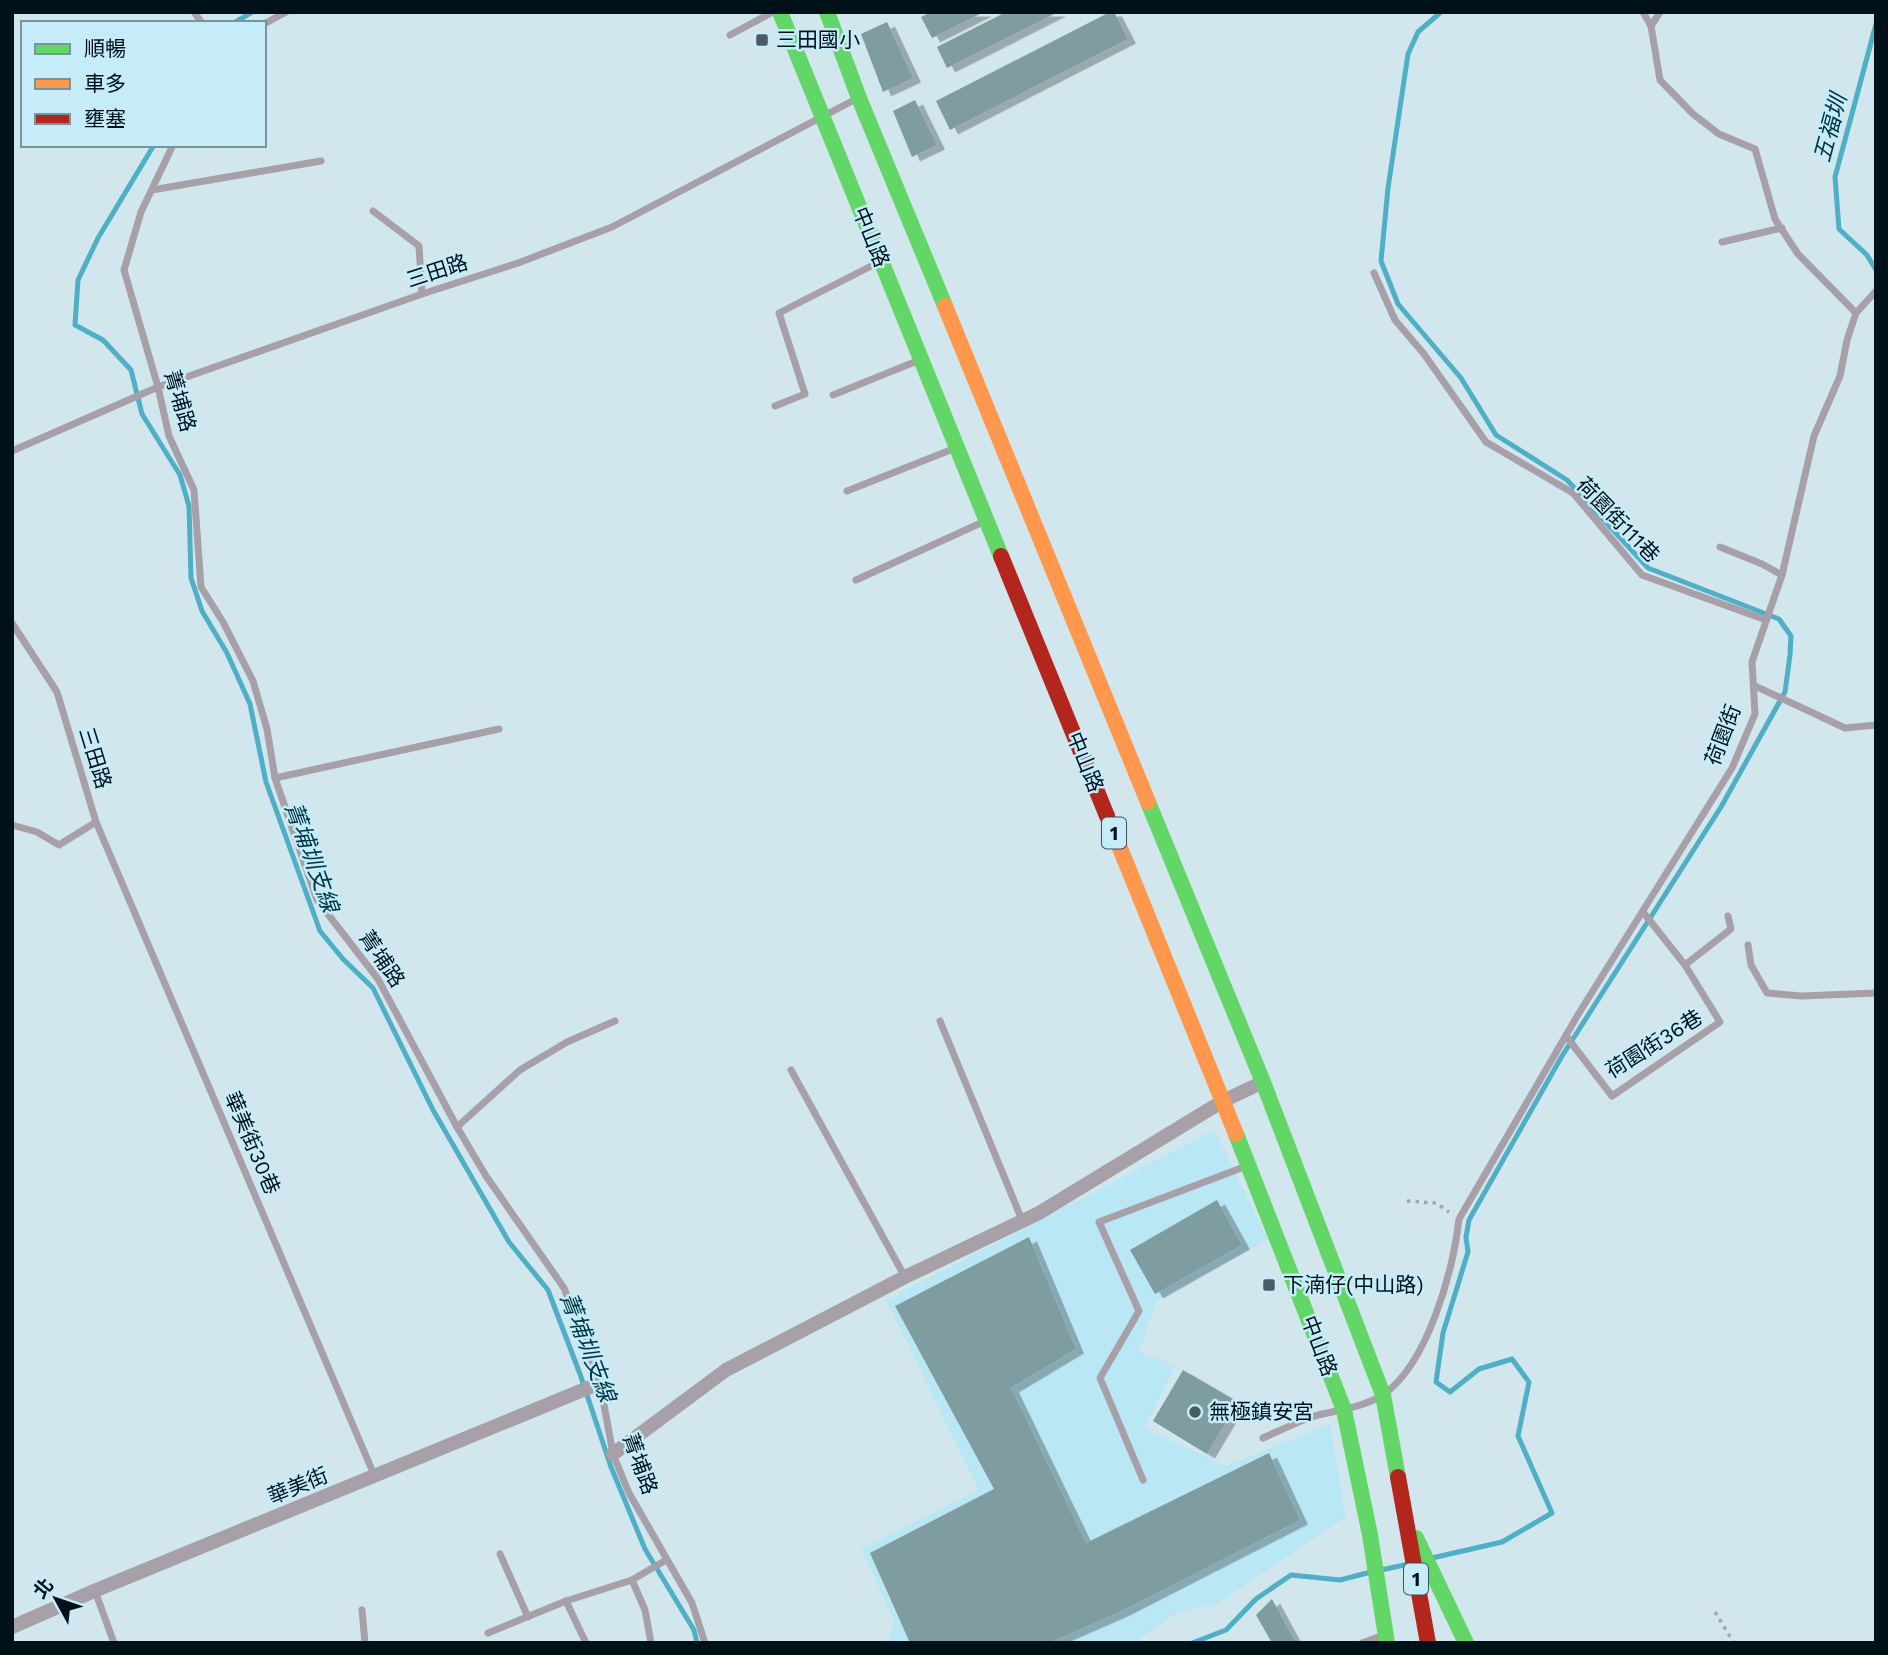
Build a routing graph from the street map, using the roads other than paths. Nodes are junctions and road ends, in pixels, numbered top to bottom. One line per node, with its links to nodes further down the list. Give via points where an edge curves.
1 (286, 12): 7 (lane)
2 (773, 12): 9 (lane)
3 (780, 12): 11 (main road, 中山路 / 1)
4 (827, 12): 10 (main road, 中山路 / 1)
5 (1643, 12): 8 (lane)
6 (1660, 12): 8 (lane)
7 (266, 23)
8 (1651, 26): 16 (lane, via 1660,80 1719,134 1755,149)
9 (730, 35)
10 (859, 98): 11 (lane, 三田路); 51 (main road, 中山路 / 1)
11 (821, 116): 18 (main road, 中山路 / 1); 21 (lane, 三田路, via 612,227)
12 (172, 147): 14 (lane, 菁埔路)
13 (321, 161): 14 (lane)
14 (152, 190): 24 (lane, 菁埔路, via 124,270)
15 (373, 211): 21 (lane, via 419,247)
16 (1782, 228): 17 (lane); 22 (lane, via 1798,254)
17 (1722, 242)
18 (881, 261): 23 (main road, 中山路 / 1); 26 (lane, via 779,313 805,394)
19 (1374, 273): 34 (lane, 荷園街111巷, via 1395,320 1486,442 1573,493 1642,575)
20 (1876, 292): 22 (lane)
21 (422, 294): 24 (lane, 三田路)
22 (1856, 313): 32 (lane, 荷園街, via 1840,376 1814,436)
23 (921, 360): 25 (lane); 27 (main road, 中山路 / 1)
24 (158, 387): 28 (lane, 三田路); 39 (lane, 菁埔路, via 169,436 194,490 201,587 253,681)
25 (833, 395)
26 (775, 406)
27 (957, 448): 29 (lane); 30 (main road, 中山路 / 1)
28 (12, 451)
29 (847, 491)
30 (986, 521): 33 (lane); 52 (main road, 中山路 / 1)
31 (1720, 547): 32 (lane)
32 (1782, 575): 34 (lane, 荷園街)
33 (856, 580)
34 (1766, 620): 36 (lane, 荷園街, via 1752,662)
35 (12, 623): 40 (lane, 三田路, via 57,692)
36 (1755, 686): 37 (lane, via 1845,728); 42 (lane, 荷園街, via 1755,714 1732,768)
37 (1876, 725)
38 (499, 729): 39 (lane)
39 (275, 778): 53 (lane, 菁埔路, via 317,900 378,979)
40 (96, 822): 41 (lane, 三田路, via 59,845); 62 (lane, 華美街30巷)
41 (12, 825)
42 (1643, 912): 45 (lane, 荷園街36巷); 49 (lane, 荷園街)
43 (1728, 916): 45 (lane, via 1731,929)
44 (1748, 945): 46 (lane, via 1751,965 1767,993)
45 (1685, 965): 49 (lane, 荷園街36巷, via 1720,1023 1612,1096)
46 (1876, 993)
47 (615, 1021): 53 (lane, via 520,1070)
48 (940, 1021): 55 (lane)
49 (1566, 1036): 58 (lane, 荷園街, via 1459,1219 1455,1254 1432,1322 1409,1370)
50 (791, 1070): 56 (lane)
51 (1263, 1082): 52 (street); 58 (main road, 中山路 / 1)
52 (1223, 1101): 54 (main road, 中山路 / 1); 55 (street)
53 (457, 1127): 57 (lane, 菁埔路, via 564,1288)
54 (1248, 1165): 59 (main road, 中山路 / 1); 63 (lane, via 1099,1222 1139,1311 1100,1378)
55 (1022, 1220): 56 (street)
56 (905, 1277): 61 (street, via 726,1370)
57 (600, 1383): 61 (lane, 菁埔路); 62 (street, 華美街)
58 (1383, 1395): 59 (lane, 荷園街); 64 (main road, 中山路 / 1)
59 (1344, 1410): 60 (lane, 荷園街); 74 (main road, 中山路 / 1)
60 (1263, 1438)
61 (613, 1454): 66 (lane, 菁埔路)
62 (375, 1477): 68 (street, 華美街)
63 (1143, 1480)
64 (1404, 1515): 81 (main road, 中山路 / 1); 82 (main road)
65 (500, 1554): 71 (lane)
66 (666, 1560): 67 (lane); 79 (lane, 菁埔路, via 692,1603)
67 (632, 1580): 69 (lane); 78 (lane, via 645,1610)
68 (94, 1591): 72 (street, 華美街); 76 (lane)
69 (566, 1601): 71 (lane); 75 (lane)
70 (362, 1610): 77 (lane)
71 (528, 1617): 73 (lane)
72 (12, 1627)
73 (488, 1633)
74 (1386, 1639): 80 (lane)
75 (584, 1642)
76 (114, 1643)
77 (365, 1643)
78 (651, 1643)
79 (705, 1643)
80 (1362, 1643)
81 (1427, 1643)
82 (1466, 1643)

